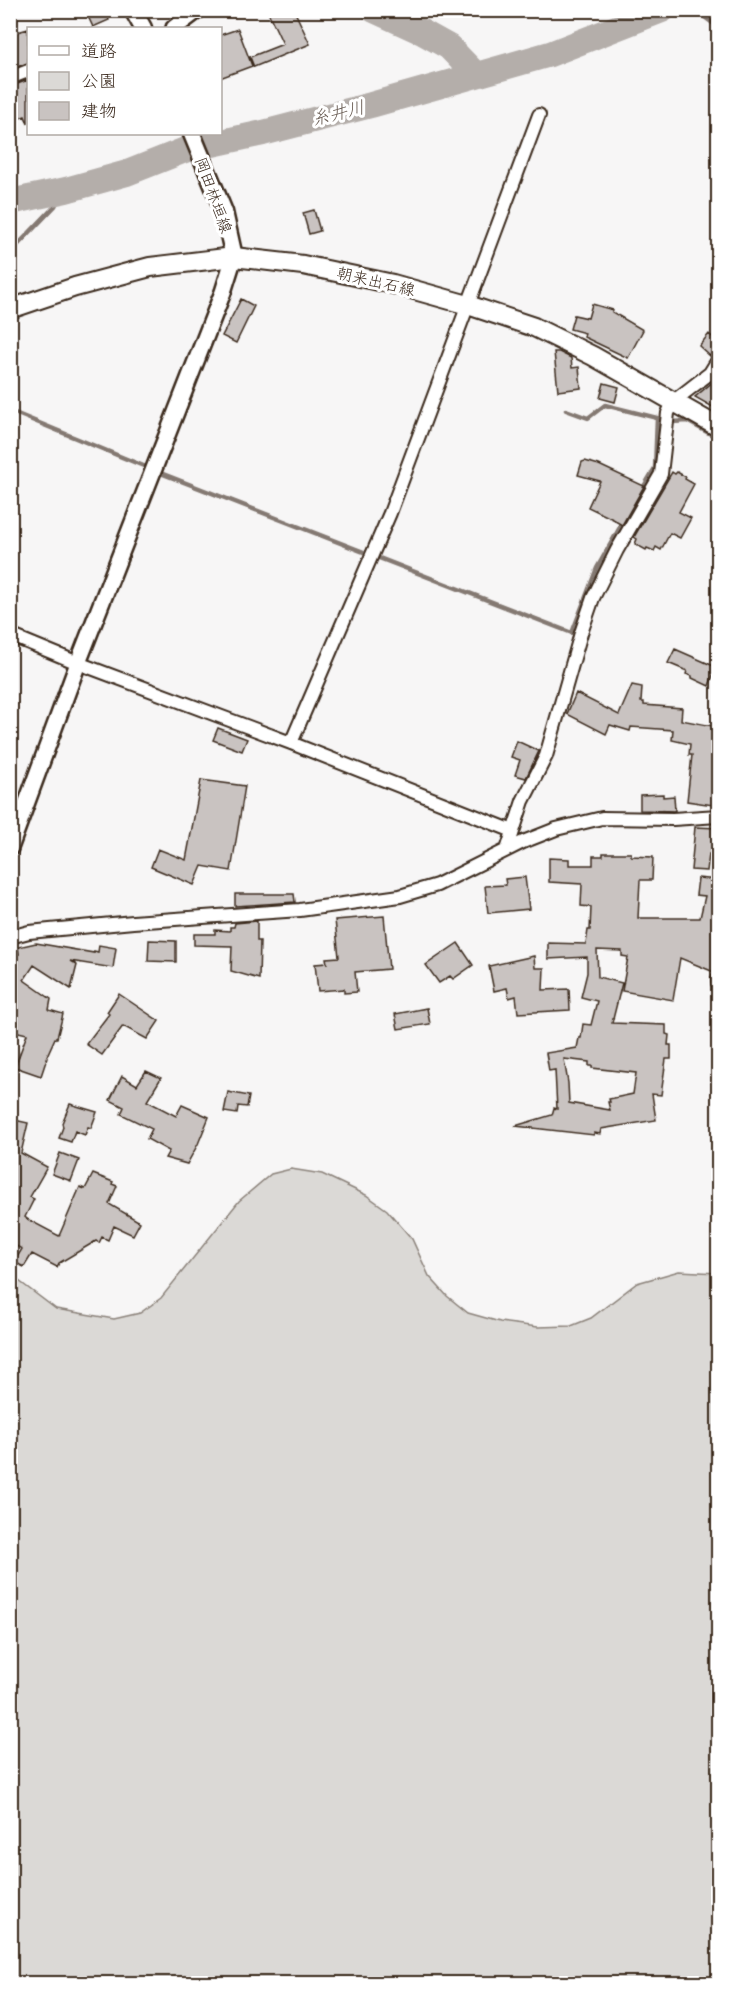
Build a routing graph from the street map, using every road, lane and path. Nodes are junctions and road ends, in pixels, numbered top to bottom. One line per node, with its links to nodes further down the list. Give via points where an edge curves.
1 (133, 10): 3 (main road)
2 (198, 10): 4 (street)
3 (140, 27)
4 (175, 27)
5 (27, 70): 6 (street)
6 (10, 78)
7 (539, 115): 10 (street)
8 (192, 135): 9 (main road, 岡田林垣線, via 224,212)
9 (234, 256): 10 (main road, 朝来出石線, via 303,265); 11 (main road, 朝来出石線, via 150,267); 16 (street)
10 (468, 304): 13 (main road, 朝来出石線, via 534,327); 17 (street, via 390,513)
11 (10, 309)
12 (718, 360): 13 (street, via 710,373)
13 (674, 401): 14 (main road, 朝来出石線); 19 (street, via 668,413 661,474 593,598 546,756)
14 (718, 427)
15 (10, 635): 16 (street)
16 (78, 663): 17 (street); 20 (street)
17 (291, 743): 19 (street)
18 (718, 816): 21 (street, via 602,818 556,829)
19 (513, 831): 21 (street)
20 (10, 848)
21 (507, 850): 22 (street, via 437,885 400,896 300,910 122,923)
22 (10, 937)

